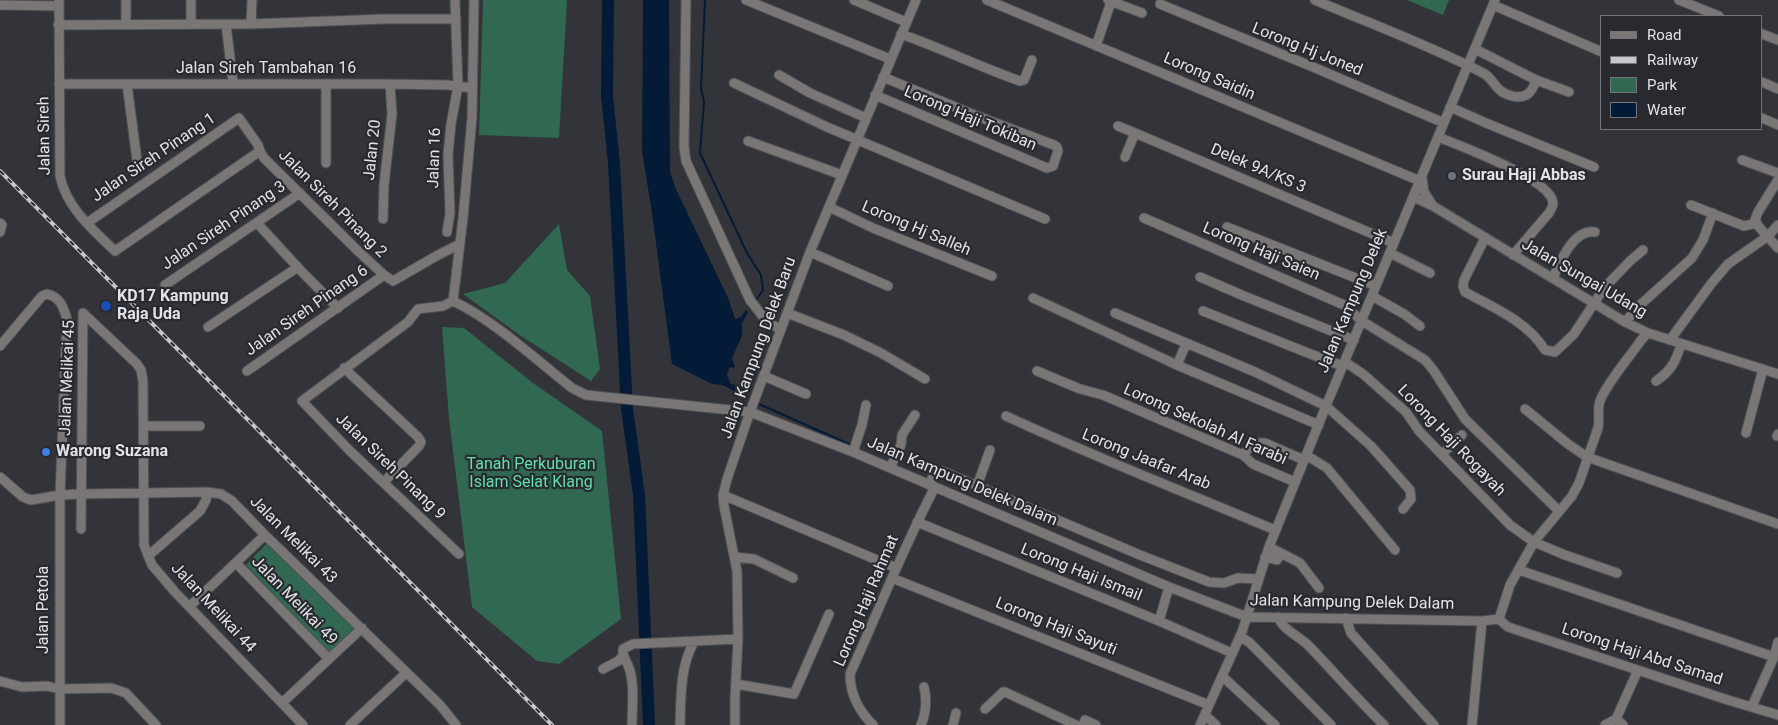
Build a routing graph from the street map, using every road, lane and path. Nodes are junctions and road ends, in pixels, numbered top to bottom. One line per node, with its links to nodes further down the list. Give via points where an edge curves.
1 (126, 0): 26 (street)
2 (191, 0): 22 (street)
3 (252, 0): 24 (street)
4 (455, 0): 20 (street, Jalan 16)
5 (474, 0): 47 (street)
6 (686, 0): 120 (street, via 686,161 750,300 768,323)
7 (746, 0): 33 (street)
8 (854, 0): 21 (street)
9 (916, 0): 21 (street, Jalan Kampung Delek Baru)
10 (987, 0): 30 (street, Lorong Saidin)
11 (1315, 0): 35 (street)
12 (1680, 0): 19 (street)
13 (1109, 1): 18 (street); 30 (street)
14 (1494, 2): 31 (street, Jalan Kampung Delek); 32 (street)
15 (58, 3): 17 (street); 25 (street, Jalan Sireh)
16 (1160, 4): 54 (street, Lorong Hj Joned)
17 (0, 5)
18 (1142, 13)
19 (1717, 15)
20 (456, 19): 24 (street); 46 (street, Jalan 16)
21 (906, 22): 27 (street, Jalan Kampung Delek Baru)
22 (191, 24): 23 (street); 26 (street)
23 (226, 24): 24 (street); 40 (street)
24 (252, 24)
25 (58, 25): 26 (street); 42 (street, Jalan Sireh)
26 (126, 25)
27 (901, 34): 33 (street, Jalan Kampung Delek Baru); 34 (street, via 1020,81 1024,80)
28 (1763, 34): 29 (street)
29 (1778, 40)
30 (1096, 46): 69 (street, Lorong Saidin)
31 (1475, 49): 35 (street, Jalan Kampung Delek); 38 (street)
32 (1600, 51)
33 (890, 59): 37 (street, Jalan Kampung Delek Baru)
34 (1032, 60)
35 (1468, 66): 38 (street, via 1486,75 1497,90 1510,96 1529,95); 51 (street, Jalan Kampung Delek)
36 (779, 75): 52 (street)
37 (883, 77): 50 (street, Jalan Kampung Delek Baru); 50 (street, Lorong Haji Tokiban, via 1057,147 1053,166 1047,168)
38 (1536, 80): 49 (street)
39 (1763, 82): 48 (street)
40 (233, 83): 43 (street, Jalan Sireh Tambahan 16); 44 (street, Jalan Sireh Tambahan 16)
41 (734, 83): 59 (street)
42 (59, 84): 43 (street, Jalan Sireh Tambahan 16); 81 (street, Jalan Sireh, via 61,183 68,200)
43 (127, 84): 66 (street)
44 (326, 84): 45 (street, Jalan Sireh Tambahan 16); 64 (street)
45 (390, 84): 46 (street, Jalan Sireh Tambahan 16); 78 (street, Jalan 20, via 392,114)
46 (458, 86): 47 (street, Jalan Sireh Tambahan 16); 87 (street, Jalan 16, via 448,155 450,213)
47 (472, 88): 92 (street, via 470,147)
48 (1778, 89)
49 (1569, 92)
50 (876, 95): 52 (street, Jalan Kampung Delek Baru)
51 (1450, 106): 54 (street, Jalan Kampung Delek); 65 (street)
52 (866, 118): 59 (street, Jalan Kampung Delek Baru)
53 (1763, 118): 55 (street)
54 (1444, 123): 58 (street, Jalan Kampung Delek)
55 (1778, 125)
56 (1118, 126): 57 (street, Delek 9A/KS 3)
57 (1135, 133): 62 (street); 91 (street, Delek 9A/KS 3)
58 (1438, 137): 69 (street, Jalan Kampung Delek); 98 (street, via 1520,173 1552,199 1549,213)
59 (857, 140): 68 (street, Jalan Kampung Delek Baru); 79 (street)
60 (748, 141): 68 (street)
61 (260, 151): 71 (street, Jalan Sireh Pinang 2); 81 (street, Jalan Sireh Pinang 1, via 239,118); 95 (street, Jalan Sireh Pinang 2)
62 (1125, 157)
63 (1742, 160): 67 (street)
64 (326, 162)
65 (1594, 167)
66 (138, 168)
67 (1778, 173)
68 (842, 175): 75 (street, Jalan Kampung Delek Baru)
69 (1421, 179): 72 (street, Jalan Kampung Delek); 74 (street, via 1424,192)
70 (1778, 180): 83 (street, via 1758,212)
71 (300, 193): 82 (street, Jalan Sireh Pinang 3); 101 (street, Jalan Sireh Pinang 2)
72 (1413, 197): 74 (street, Jalan Sungai Udang); 91 (street, Jalan Kampung Delek)
73 (1692, 205): 76 (street)
74 (1433, 206): 90 (street, Jalan Sungai Udang)
75 (829, 207): 96 (street, Jalan Kampung Delek Baru); 102 (street, Lorong Hj Salleh)
76 (1713, 214): 83 (street, via 1744,226); 117 (street, via 1692,258)
77 (1144, 218): 116 (street, Lorong Haji Saien, via 1326,296 1349,307)
78 (383, 219)
79 (1045, 219)
80 (0, 223): 86 (street)
81 (86, 223): 95 (street, Jalan Sireh)
82 (257, 223): 99 (street); 105 (street, Jalan Sireh Pinang 3)
83 (1757, 223): 89 (street)
84 (1778, 225): 89 (street)
85 (1227, 227): 107 (street)
86 (0, 232)
87 (447, 232)
88 (1595, 232): 104 (street, via 1579,235)
89 (1768, 236): 93 (street); 123 (street, via 1728,264)
90 (1485, 238): 98 (street, Jalan Sungai Udang); 111 (street, via 1464,280 1465,292 1518,322 1538,338 1545,350 1554,352 1574,334)
91 (1394, 242): 97 (street, Jalan Kampung Delek)
92 (460, 244): 101 (street, Jalan Sireh Pinang 2, via 395,281); 110 (street)
93 (1778, 248)
94 (1643, 250): 111 (street, via 1604,288)
95 (115, 251)
96 (810, 252): 106 (street); 114 (street, Jalan Kampung Delek Baru)
97 (1390, 253): 100 (street); 107 (street, Jalan Kampung Delek)
98 (1513, 254): 104 (street, Jalan Sungai Udang)
99 (298, 267): 112 (street); 119 (street)
100 (1430, 273)
101 (384, 276): 112 (street, Jalan Sireh Pinang 6)
102 (992, 276)
103 (1200, 277): 122 (street)
104 (1553, 278): 111 (street, Jalan Sungai Udang)
105 (165, 285)
106 (888, 286)
107 (1376, 286): 108 (street, Jalan Kampung Delek)
108 (1372, 296): 116 (street, Jalan Kampung Delek); 118 (street)
109 (1033, 298): 128 (street)
110 (453, 301): 129 (street, via 443,306 418,309 408,322); 141 (street, Jalan Kampung Delek Dalam, via 492,326 572,388 586,394)
111 (1593, 304): 117 (street, Jalan Sungai Udang)
112 (338, 308): 131 (street, Jalan Sireh Pinang 6)
113 (1203, 310): 127 (street, Lorong Haji Rogayah, via 1313,355)
114 (786, 313): 120 (street, Jalan Kampung Delek Baru); 135 (street, via 852,339)
115 (1115, 313): 124 (street)
116 (1362, 321): 122 (street, Jalan Kampung Delek); 167 (street, Lorong Haji Saien, via 1425,360 1465,419)
117 (1625, 322): 121 (street, Jalan Sungai Udang)
118 (1420, 326)
119 (208, 327)
120 (781, 329): 134 (street, Jalan Kampung Delek Baru)
121 (1648, 333): 123 (street, Jalan Sungai Udang); 153 (street, via 1602,396 1600,420)
122 (1354, 340): 127 (street, Jalan Kampung Delek)
123 (1670, 340): 125 (street, Jalan Sungai Udang)
124 (1186, 344): 128 (street); 139 (street)
125 (1681, 344): 130 (street, Jalan Sungai Udang); 136 (street, via 1669,372)
126 (0, 346): 164 (street, Jalan Petola, via 42,296 55,296 62,304 67,319)
127 (1344, 364): 139 (street, Jalan Kampung Delek); 152 (street, Lorong Haji Rogayah, via 1363,374 1406,412)
128 (1177, 365): 144 (street)
129 (344, 368): 157 (street, via 421,442); 157 (street, Jalan Sireh Pinang 9, via 302,400)
130 (1763, 369): 133 (street, Jalan Sungai Udang); 147 (street)
131 (247, 371)
132 (1037, 371): 151 (street, Lorong Sekolah Al Farabi)
133 (1778, 374)
134 (764, 376): 137 (street); 141 (street, Jalan Kampung Delek Baru)
135 (925, 379)
136 (1656, 381)
137 (806, 394)
138 (866, 405): 149 (street)
139 (1326, 406): 144 (street, Jalan Kampung Delek); 166 (street, via 1371,446 1410,490 1411,499)
140 (1525, 409): 153 (street)
141 (750, 412): 149 (street, Jalan Kampung Delek Dalam); 165 (street, Jalan Kampung Delek Baru)
142 (915, 415): 155 (street, via 902,435)
143 (1006, 416): 171 (street, Lorong Jaafar Arab, via 1068,445)
144 (1319, 425): 154 (street, Jalan Kampung Delek)
145 (144, 426): 146 (street); 162 (street, Jalan Melikai 45); 163 (street, Jalan Melikai 45, via 141,370 83,313)
146 (200, 426)
147 (1746, 433)
148 (1462, 435): 152 (street)
149 (856, 445): 155 (street, Jalan Kampung Delek Dalam)
150 (990, 450): 160 (street)
151 (1243, 454): 154 (street, via 1253,443 1265,443); 158 (street, Lorong Sekolah Al Farabi, via 1253,464)
152 (1442, 454): 173 (street, Lorong Haji Rogayah, via 1510,525)
153 (1587, 457): 167 (street, via 1572,496); 169 (street)
154 (1305, 458): 158 (street, Jalan Kampung Delek); 175 (street, via 1327,468)
155 (890, 468): 159 (street, Jalan Kampung Delek Dalam)
156 (0, 477): 164 (street, Jalan Melikai 43, via 31,500)
157 (384, 482): 177 (street, Jalan Sireh Pinang 9)
158 (1295, 482): 171 (street, Jalan Kampung Delek)
159 (932, 483): 160 (street, via 938,470); 168 (street, Lorong Haji Rahmat); 188 (street, Jalan Kampung Delek Dalam)
160 (977, 486): 187 (street, via 1209,582)
161 (207, 492): 162 (street, Jalan Melikai 43); 172 (street, Jalan Melikai 43, via 221,494 232,501); 178 (street, via 200,511)
162 (144, 493): 163 (street, Jalan Melikai 43); 178 (street, Jalan Melikai 44, via 144,545)
163 (81, 494): 164 (street, Jalan Melikai 43); 170 (street, Jalan Melikai 45)
164 (60, 495): 214 (street, Jalan Petola)
165 (723, 495): 180 (street, Jalan Kampung Delek Baru); 182 (street)
166 (1403, 509)
167 (1559, 511): 173 (street)
168 (917, 522): 182 (street, Lorong Haji Rahmat); 196 (street, Lorong Haji Ismail)
169 (1778, 524)
170 (81, 529)
171 (1275, 530): 174 (street, Jalan Kampung Delek)
172 (265, 535): 181 (street); 198 (street, Jalan Melikai 43)
173 (1534, 542): 183 (street); 184 (street, Lorong Haji Rogayah)
174 (1269, 547): 176 (street); 179 (street, Jalan Kampung Delek)
175 (1395, 550)
176 (1281, 553): 179 (street, via 1277,560); 189 (street, via 1300,562)
177 (459, 554)
178 (148, 556): 190 (street, Jalan Melikai 44, via 152,565)
179 (1265, 556): 187 (street, Jalan Kampung Delek)
180 (735, 557): 185 (street, via 754,559); 200 (street, Jalan Kampung Delek Baru)
181 (237, 564): 190 (street); 206 (street, Jalan Melikai 49)
182 (896, 568): 186 (street, Lorong Haji Rahmat)
183 (1519, 570): 195 (street, via 1505,597); 205 (street)
184 (1617, 573)
185 (793, 578)
186 (892, 578): 216 (street, Lorong Haji Sayuti); 232 (street, Lorong Haji Rahmat, via 850,674 851,690 858,706)
187 (1257, 579): 192 (street, Jalan Kampung Delek)
188 (1169, 587): 192 (street, Jalan Kampung Delek Dalam); 196 (street)
189 (1319, 588)
190 (190, 606): 215 (street, Jalan Melikai 44)
191 (829, 614): 212 (street, via 794,694)
192 (1247, 617): 193 (street, Jalan Kampung Delek Dalam); 199 (street, Jalan Kampung Delek)
193 (1278, 617): 194 (street, Jalan Kampung Delek Dalam); 241 (street, via 1280,623 1306,643)
194 (1346, 618): 197 (street, Jalan Kampung Delek Dalam); 242 (street, via 1351,633)
195 (1499, 619): 197 (street, Jalan Kampung Delek Dalam); 208 (street, Lorong Haji Abd Samad, via 1508,627)
196 (1159, 621): 203 (street, Lorong Haji Ismail)
197 (1482, 621): 243 (street)
198 (362, 628): 206 (street); 209 (street, Jalan Melikai 43)
199 (1240, 636): 203 (street, Jalan Kampung Delek); 240 (street, via 1250,642)
200 (738, 639): 201 (street); 212 (street, Jalan Kampung Delek Baru)
201 (694, 642): 204 (street, via 633,644 622,649); 230 (street, via 685,665)
202 (1778, 642): 205 (street)
203 (1232, 653): 210 (street, Jalan Kampung Delek)
204 (623, 656): 207 (street); 229 (street, via 629,668)
205 (1774, 657): 217 (street)
206 (329, 659): 215 (street)
207 (603, 669)
208 (1638, 670): 217 (street, Lorong Haji Abd Samad); 223 (street)
209 (406, 673): 224 (street, Jalan Melikai 43, via 440,705); 228 (street)
210 (1222, 676): 216 (street, Jalan Kampung Delek); 239 (street)
211 (0, 681): 214 (street, via 22,687)
212 (736, 684): 231 (street, Jalan Kampung Delek Baru)
213 (924, 687): 233 (street, via 926,702)
214 (59, 688): 225 (street, Jalan Petola); 226 (street, via 111,688 126,693)
215 (282, 703): 227 (street, Jalan Melikai 44)
216 (1209, 705): 221 (street, Jalan Kampung Delek)
217 (1752, 706): 220 (street, Lorong Haji Abd Samad)
218 (984, 709): 235 (street, via 1005,692)
219 (956, 713): 234 (street)
220 (1778, 714)
221 (1205, 715): 237 (street, Jalan Kampung Delek); 238 (street)
222 (1084, 722): 236 (street)
223 (1620, 722): 244 (street)
224 (450, 723)
225 (60, 725)
226 (156, 725)
227 (302, 725)
228 (350, 725)
229 (632, 725)
230 (680, 725)
231 (735, 725)
232 (873, 725)
233 (921, 725)
234 (953, 725)
235 (1076, 725)
236 (1096, 725)
237 (1200, 725)
238 (1216, 725)
239 (1275, 725)
240 (1331, 725)
241 (1384, 725)
242 (1434, 725)
243 (1472, 725)
244 (1604, 725)

